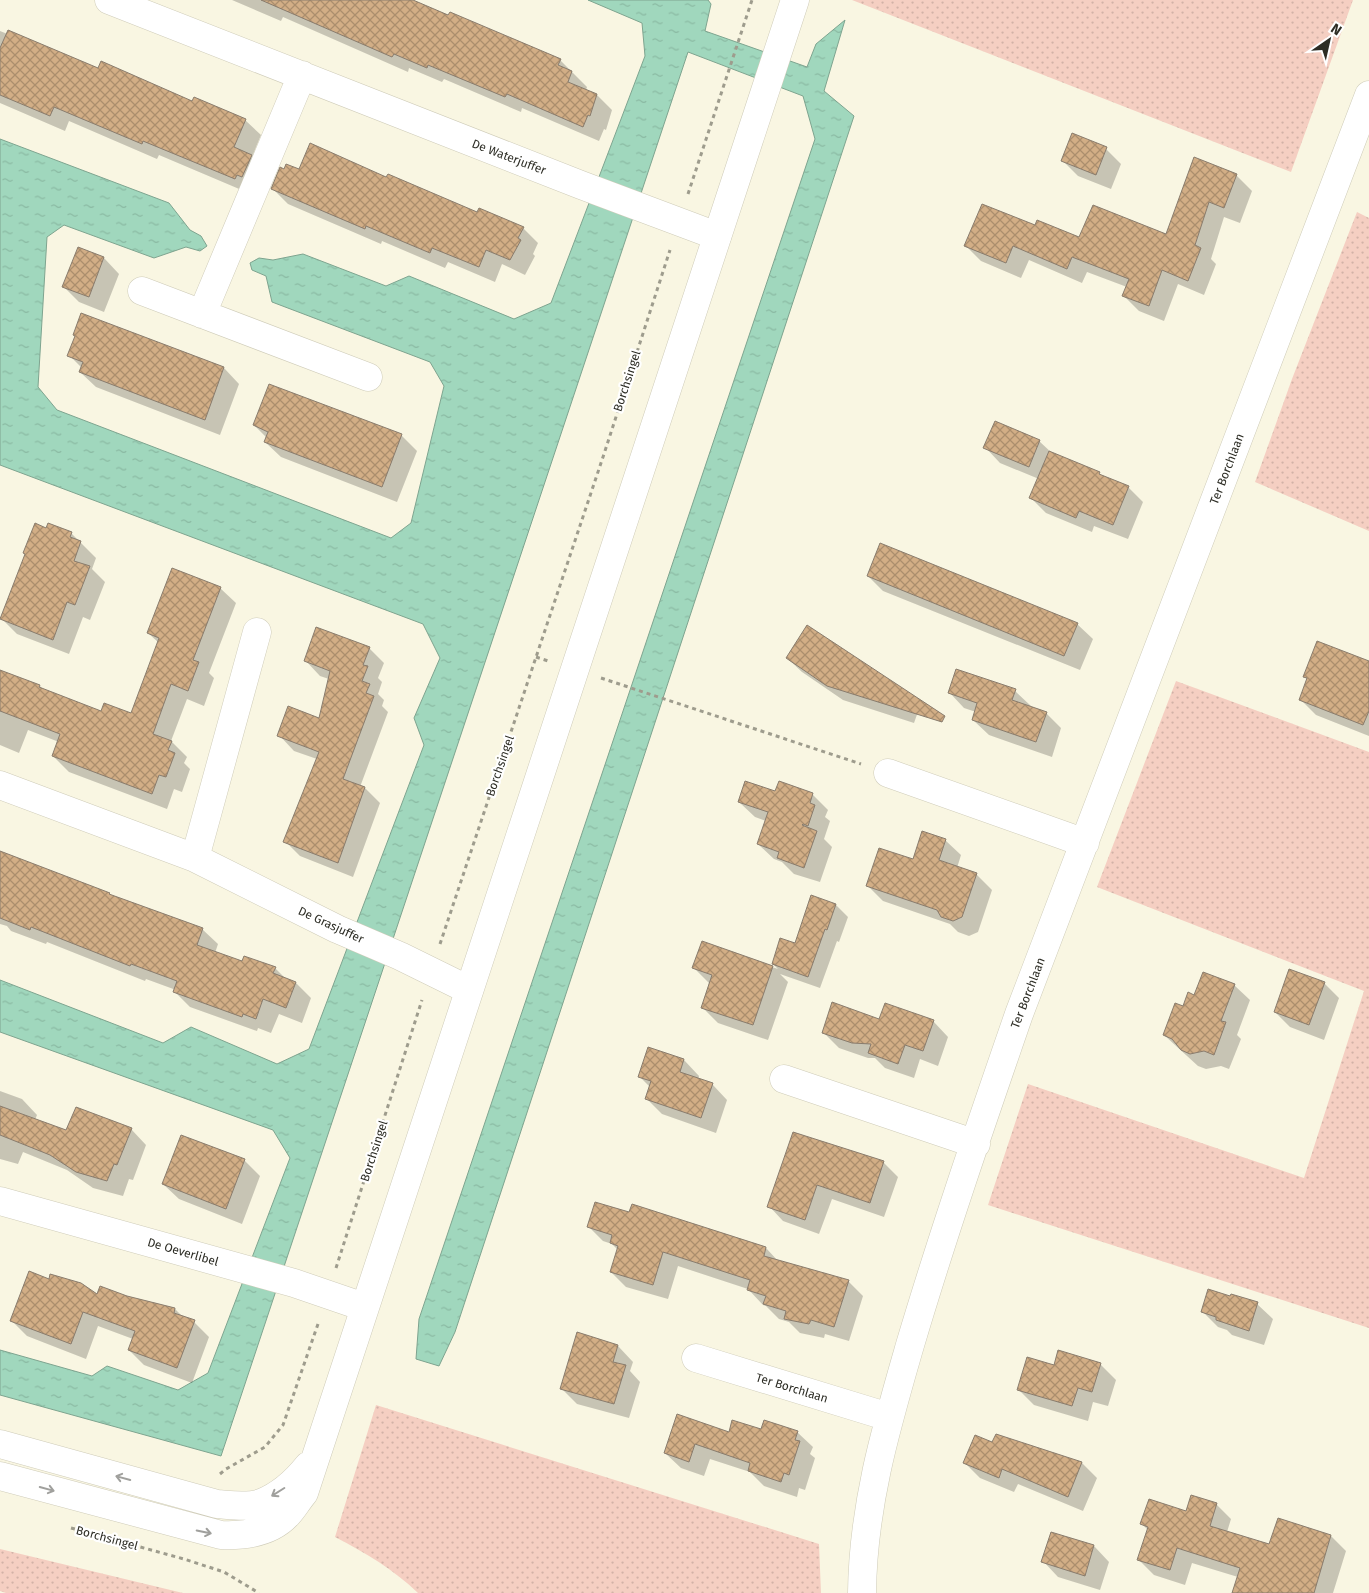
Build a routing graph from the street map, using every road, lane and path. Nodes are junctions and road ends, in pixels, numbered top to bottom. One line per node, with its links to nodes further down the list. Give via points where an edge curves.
1 (109, 0): 4 (street, De Waterjuffer)
2 (752, 0): 6 (path, Borchsingel)
3 (795, 0): 7 (street)
4 (302, 75): 6 (street, De Waterjuffer); 9 (street)
5 (1369, 95): 15 (street, Ter Borchlaan)
6 (679, 222): 7 (street, De Waterjuffer); 17 (path, Borchsingel)
7 (717, 236): 18 (street)
8 (142, 291): 9 (street)
9 (202, 314): 10 (street)
10 (368, 377)
11 (257, 632): 16 (street)
12 (603, 679): 13 (path)
13 (888, 773): 15 (street)
14 (0, 785): 16 (street, De Grasjuffer)
15 (1085, 843): 20 (street, Ter Borchlaan, via 1020,1014)
16 (195, 858): 17 (street, De Grasjuffer, via 337,929)
17 (431, 971): 18 (street, De Grasjuffer); 22 (path, Borchsingel)
18 (469, 990): 23 (street)
19 (784, 1079): 20 (street)
20 (976, 1144): 25 (street, Ter Borchlaan, via 928,1282)
21 (0, 1201): 22 (street, De Oeverlibel)
22 (327, 1295): 23 (street, De Oeverlibel); 29 (path, Borchsingel, via 283,1425 265,1448 226,1469 213,1481)
23 (364, 1307): 27 (street)
24 (696, 1358): 25 (street, Ter Borchlaan)
25 (889, 1417): 33 (street, Ter Borchlaan, via 868,1510 864,1549)
26 (0, 1444): 29 (street, one-way to 26)
27 (314, 1460): 29 (street, one-way to 29, via 282,1490 261,1503 238,1506); 31 (street, one-way to 27, via 240,1536 266,1530 286,1516 304,1493)
28 (0, 1476): 31 (street, one-way to 31)
29 (205, 1501)
30 (64, 1526): 32 (path, Borchsingel)
31 (195, 1530): 32 (path)
32 (184, 1559): 34 (path, Borchsingel, via 224,1572)
33 (869, 1591)
34 (259, 1593)

